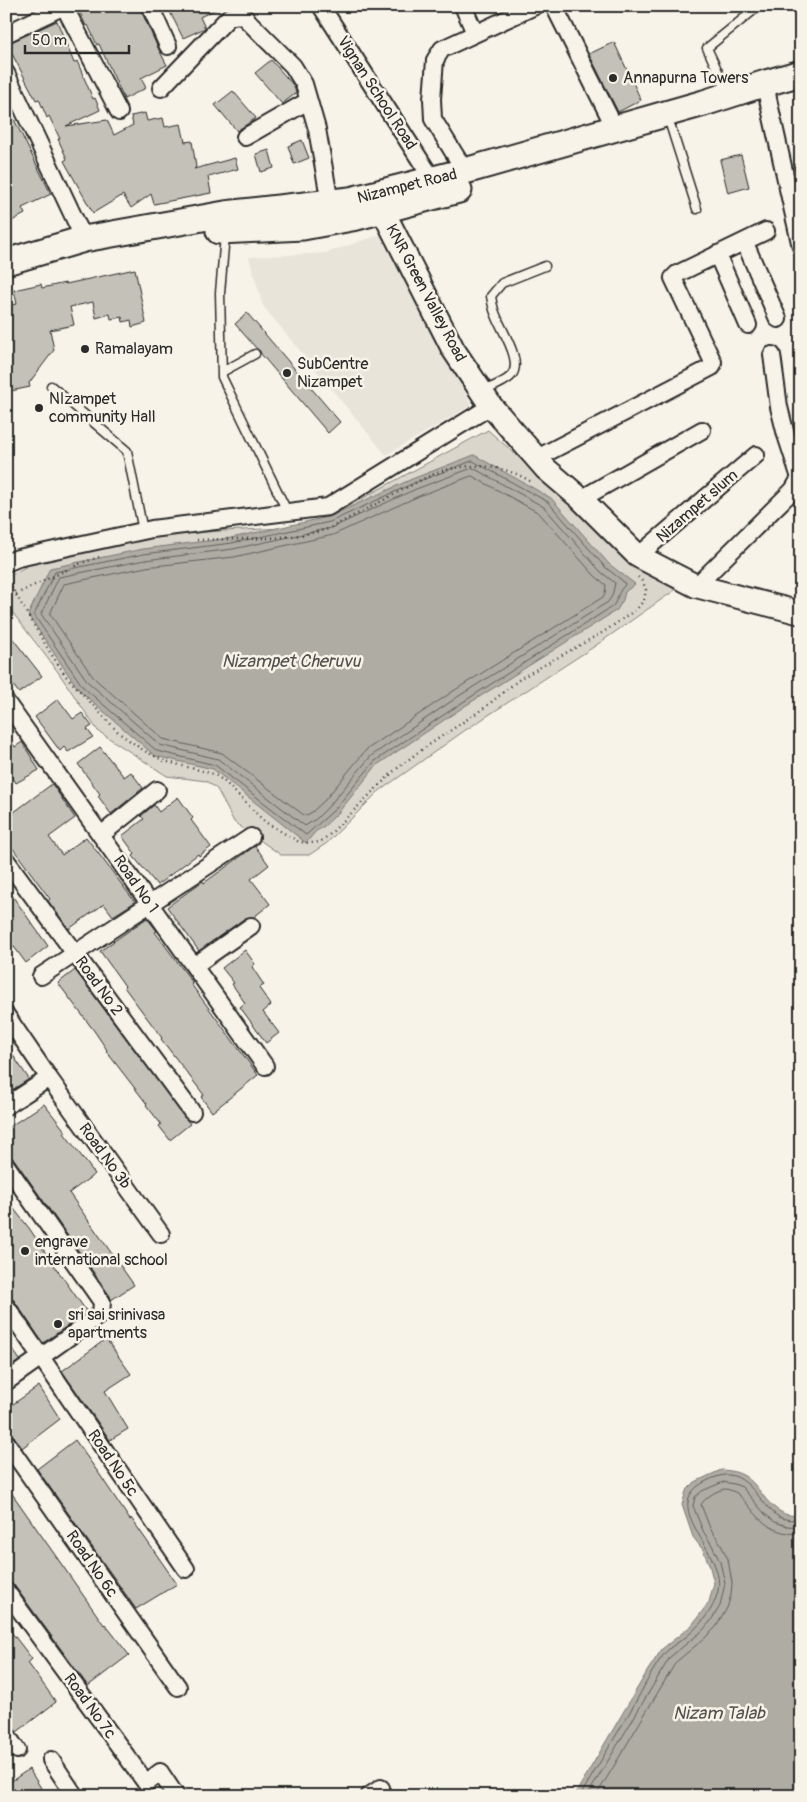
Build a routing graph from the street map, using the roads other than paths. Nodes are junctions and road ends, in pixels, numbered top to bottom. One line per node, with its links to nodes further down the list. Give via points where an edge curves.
1 (64, 6): 9 (street); 18 (street)
2 (150, 6): 10 (street)
3 (322, 6): 23 (street, Vignan School Road)
4 (463, 6): 8 (street)
5 (535, 6): 8 (street)
6 (554, 6): 20 (street)
7 (759, 6): 16 (lane, via 707,48)
8 (474, 33): 22 (street, via 442,48 435,60 432,99 433,119)
9 (6, 34)
10 (168, 46)
11 (6, 73): 30 (street)
12 (801, 73): 15 (main road, Nizampet Road)
13 (161, 88): 17 (street, via 229,17 239,15 293,66 304,84)
14 (801, 90): 15 (main road, Nizampet Road)
15 (767, 91): 16 (main road, Nizampet Road); 19 (main road, Nizampet Road); 32 (street)
16 (729, 94): 20 (main road, Nizampet Road)
17 (308, 101): 21 (street); 24 (street, via 317,129)
18 (119, 112)
19 (671, 127): 25 (lane); 26 (main road, Nizampet Road)
20 (615, 128): 22 (main road, Nizampet Road)
21 (245, 137)
22 (465, 171): 23 (main road, Nizampet Road)
23 (433, 180): 24 (main road, Nizampet Road)
24 (330, 203): 27 (main road, Nizampet Road)
25 (697, 209)
26 (383, 211): 27 (main road, Nizampet Road, via 303,227); 43 (street, KNR Green Valley Road, via 453,349)
27 (283, 218): 28 (main road, Nizampet Road); 30 (main road, Nizampet Road, via 225,214)
28 (225, 231): 36 (main road, Nizampet Road, via 178,235); 41 (lane, via 220,292)
29 (766, 232): 31 (street)
30 (84, 239): 34 (main road, Nizampet Road)
31 (745, 242): 33 (street); 37 (street)
32 (801, 247)
33 (717, 254): 38 (street); 46 (street, via 674,278 713,362 712,367)
34 (6, 262)
35 (545, 266): 43 (lane, via 502,283 492,296 515,365 510,377)
36 (6, 274)
37 (778, 319)
38 (748, 325)
39 (255, 354): 41 (lane)
40 (772, 355): 52 (street, via 779,407 800,478 793,490)
41 (222, 372): 48 (lane)
42 (51, 386): 49 (lane, via 127,451)
43 (486, 399): 46 (street, KNR Green Valley Road); 49 (street, via 328,507)
44 (702, 430): 47 (street)
45 (756, 455): 51 (street, Nizampet slum)
46 (537, 458): 47 (street, KNR Green Valley Road)
47 (581, 499): 51 (street, KNR Green Valley Road)
48 (285, 506)
49 (143, 530): 50 (street)
50 (6, 563)
51 (638, 566): 52 (street, KNR Green Valley Road)
52 (696, 586): 53 (street, KNR Green Valley Road)
53 (801, 613)
54 (6, 702): 56 (street, Road No 1)
55 (157, 790): 56 (street)
56 (101, 835): 59 (street, Road No 1)
57 (251, 837): 59 (street)
58 (6, 860): 61 (street, Road No 2)
59 (150, 904): 61 (street); 62 (street, Road No 1)
60 (251, 926): 62 (street)
61 (75, 954): 63 (street); 68 (street, Road No 2)
62 (194, 966): 65 (street, Road No 1)
63 (41, 976)
64 (6, 1015): 66 (street, Road No 3b)
65 (265, 1066)
66 (49, 1078): 67 (street); 70 (street, Road No 3b)
67 (6, 1106)
68 (192, 1112)
69 (6, 1165): 72 (street, via 102,1302 101,1314)
70 (161, 1234)
71 (6, 1306): 72 (street, Road No 5c)
72 (40, 1357): 73 (street); 75 (street, Road No 5c)
73 (6, 1382)
74 (6, 1442): 77 (street, Road No 6c)
75 (186, 1569)
76 (6, 1592): 82 (street, Road No 7c, via 146,1782 160,1772)
77 (178, 1687)
78 (6, 1734): 79 (street)
79 (17, 1750)
80 (51, 1760): 81 (street)
81 (75, 1796)
82 (176, 1796)

